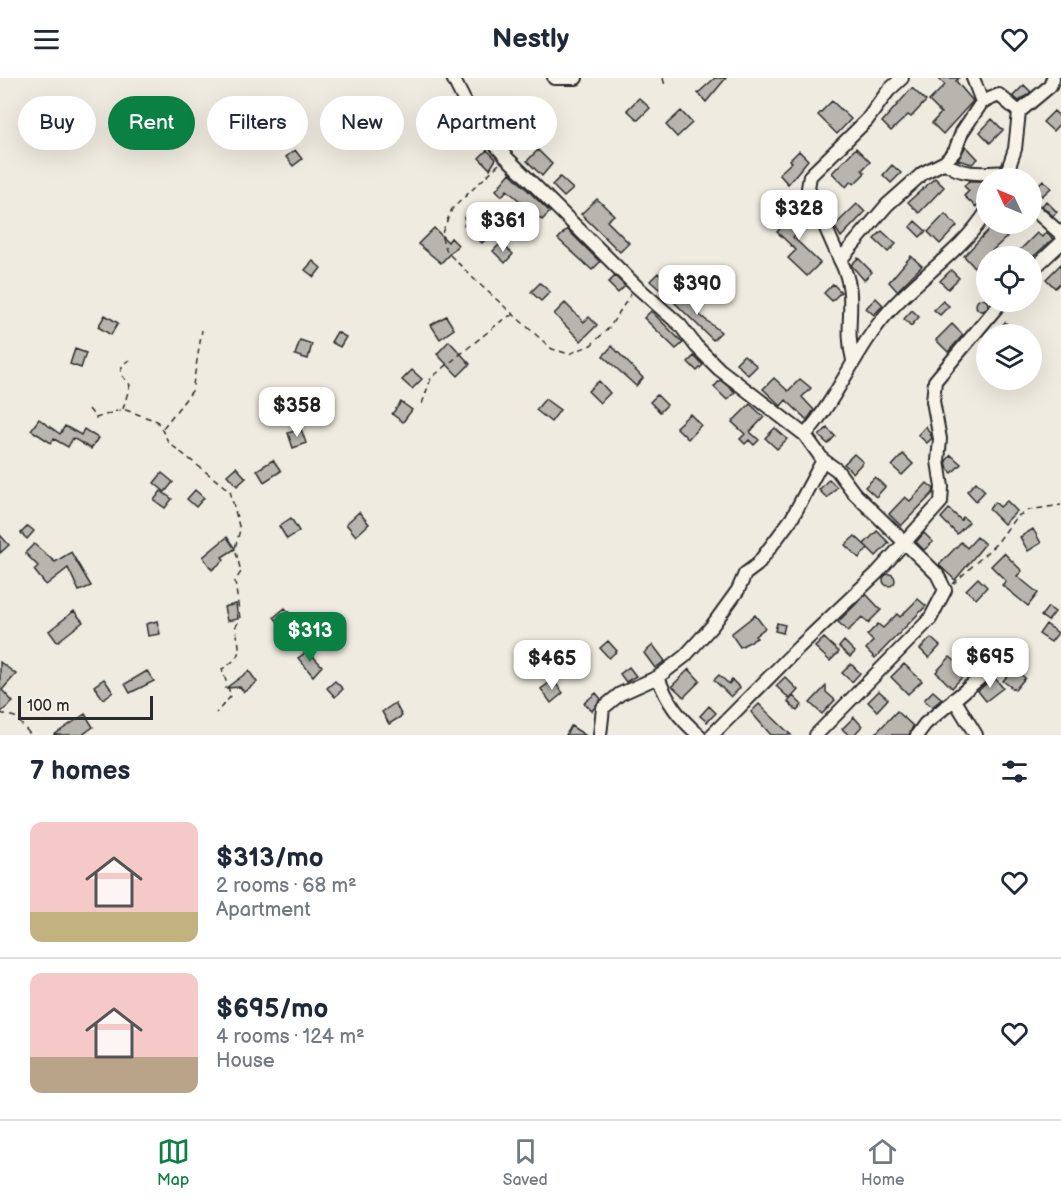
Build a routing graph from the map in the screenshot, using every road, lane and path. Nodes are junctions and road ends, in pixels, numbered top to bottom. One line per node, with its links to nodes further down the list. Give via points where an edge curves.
1 (453, 78): 11 (street, via 474,120)
2 (554, 78): 3 (street)
3 (576, 78)
4 (663, 78): 8 (path)
5 (902, 78): 19 (street, via 867,120 810,176 808,188)
6 (974, 78): 9 (street)
7 (1053, 78): 10 (street, via 1050,86)
8 (665, 86)
9 (982, 102): 10 (street, via 999,96); 12 (street)
10 (1019, 112): 13 (street)
11 (506, 157): 21 (street); 23 (path, via 452,209 441,235 447,252)
12 (945, 162): 14 (street, via 951,168); 19 (street, via 923,173 887,205)
13 (1009, 168)
14 (976, 173)
15 (1042, 217): 17 (street)
16 (976, 224): 26 (street, via 890,309)
17 (1061, 234)
18 (1061, 243): 20 (street)
19 (840, 260): 26 (street, via 849,276 852,294 848,331)
20 (1042, 261)
21 (636, 286): 23 (path, via 609,328 591,345 569,354 552,349); 31 (street, via 680,325 719,369)
22 (993, 312): 34 (street, via 935,381 941,502)
23 (515, 314): 27 (path, via 431,378)
24 (202, 330): 30 (path, via 192,392)
25 (131, 359): 29 (path, via 123,364 120,373 130,385)
26 (853, 360): 31 (street, via 824,414)
27 (422, 404)
28 (89, 409): 29 (path, via 96,418)
29 (123, 410): 30 (path, via 157,421)
30 (162, 429): 40 (path, via 169,443 230,491 240,530 235,548 240,572 235,581 240,619 235,628 241,646 234,662 222,669 231,696)
31 (805, 435): 32 (street)
32 (823, 460): 34 (street); 36 (street, via 792,518 745,574 726,608 685,656)
33 (1061, 505): 35 (path, via 1029,510 1016,517 981,559)
34 (905, 543): 35 (street, via 937,574); 44 (street)
35 (945, 590): 45 (street, via 930,619)
36 (658, 677): 42 (street, via 620,694 603,708); 43 (street, via 681,719)
37 (980, 678): 38 (street)
38 (954, 699): 46 (street); 47 (street)
39 (0, 713): 41 (path, via 15,717)
40 (216, 713)
41 (31, 735)
42 (600, 735)
43 (699, 735)
44 (712, 735)
45 (816, 735)
46 (916, 735)
47 (976, 735)

